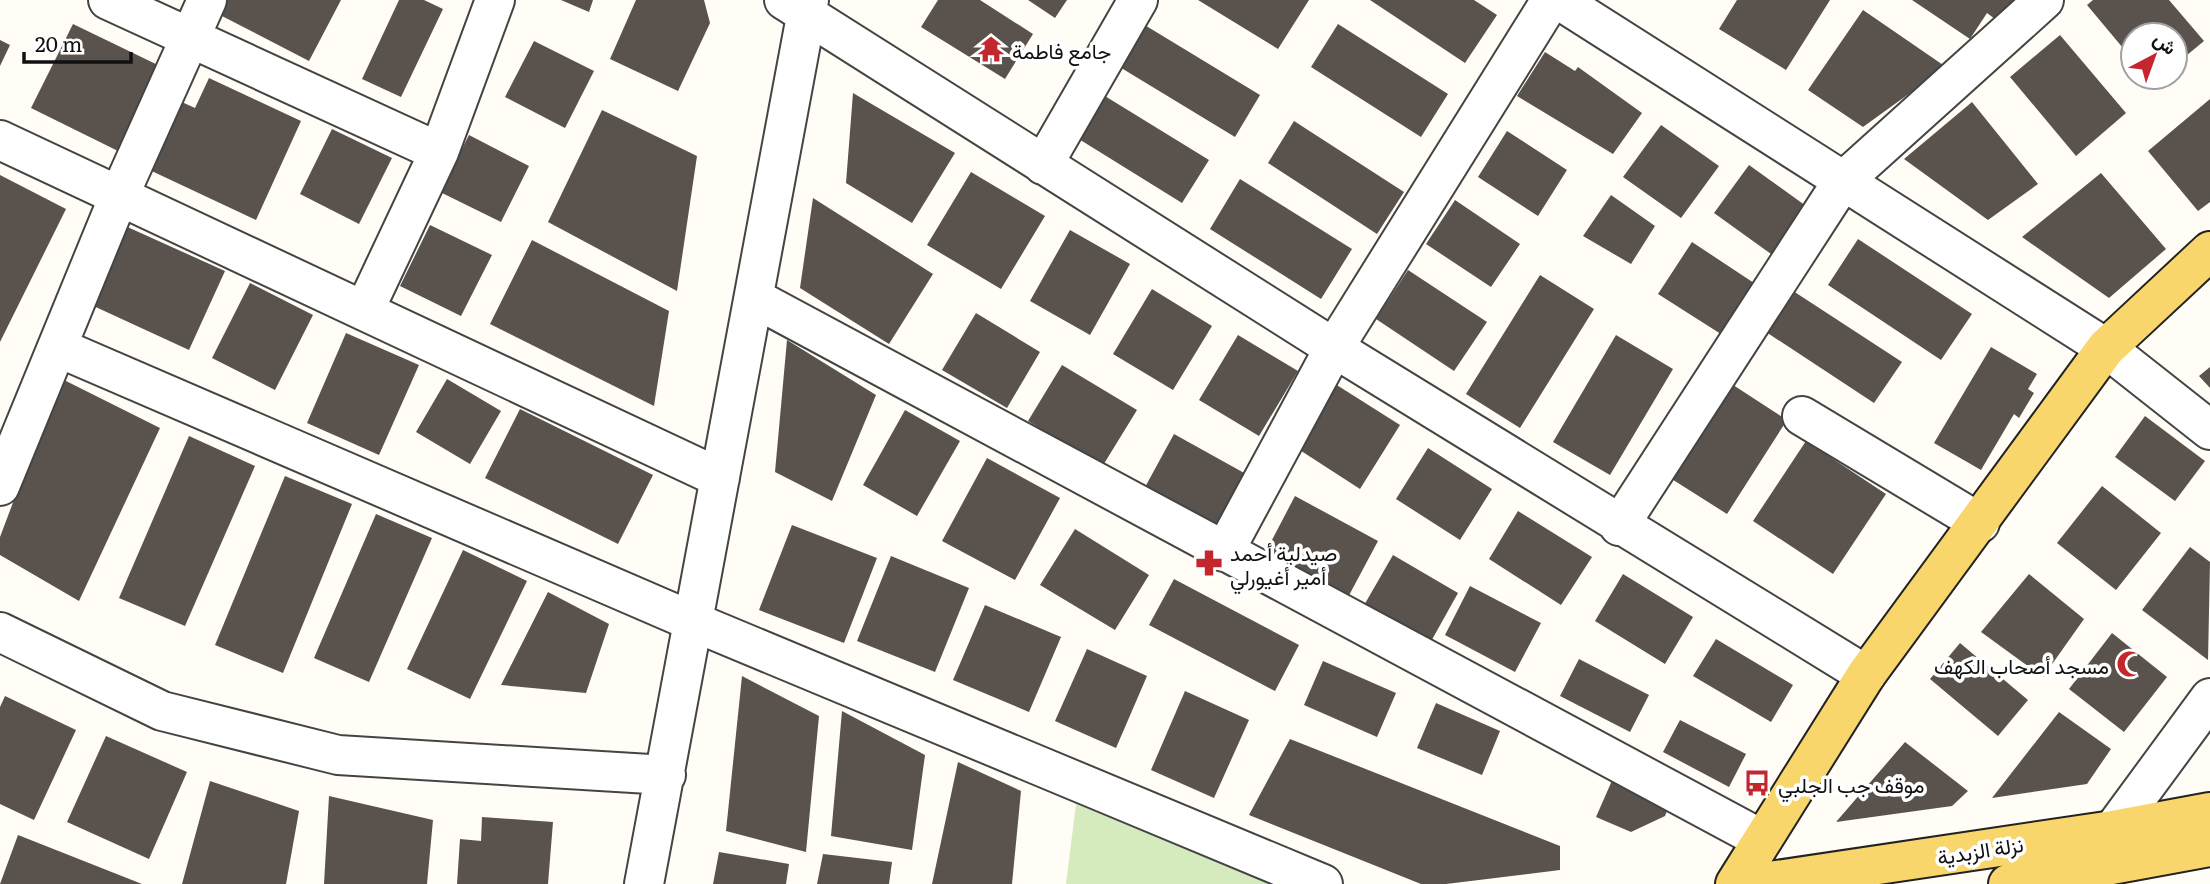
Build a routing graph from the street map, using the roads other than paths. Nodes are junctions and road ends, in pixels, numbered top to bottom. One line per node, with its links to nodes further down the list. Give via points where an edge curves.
1 (108, 0): 9 (street)
2 (207, 0): 9 (street)
3 (495, 0): 11 (street)
4 (1138, 0): 12 (street)
5 (1551, 0): 19 (street)
6 (1559, 0): 13 (street)
7 (2044, 0): 13 (street)
8 (800, 5): 12 (street); 16 (street)
9 (188, 40): 11 (street); 14 (street)
10 (0, 140): 14 (street)
11 (439, 152): 17 (street)
12 (1043, 165): 19 (street)
13 (1842, 182): 20 (street); 26 (street)
14 (119, 196): 17 (street); 18 (street)
15 (2210, 251): 20 (main road)
16 (754, 298): 23 (street); 27 (street)
17 (364, 311): 23 (street)
18 (57, 347): 24 (street); 28 (street)
19 (1334, 348): 26 (street); 27 (street)
20 (2106, 348): 22 (street); 25 (main road)
21 (1802, 416): 25 (street)
22 (2210, 430)
23 (720, 478): 28 (street)
24 (0, 486)
25 (1980, 523): 30 (main road)
26 (1619, 526): 30 (street)
27 (1224, 552): 35 (street)
28 (694, 622): 32 (street); 39 (street)
29 (0, 632): 32 (street, via 162,711 338,755)
30 (1866, 675): 35 (main road)
31 (2210, 698): 34 (street)
32 (666, 775): 38 (street)
33 (2210, 811): 34 (main road, نزلة الزبدية)
34 (2113, 830): 41 (main road, نزلة الزبدية)
35 (1760, 839): 40 (main road)
36 (2210, 847): 37 (main road, نزلة الزبدية)
37 (2079, 878): 42 (main road, نزلة الزبدية)
38 (644, 884)
39 (1323, 884)
40 (1735, 884)
41 (1750, 884)
42 (2008, 884)

